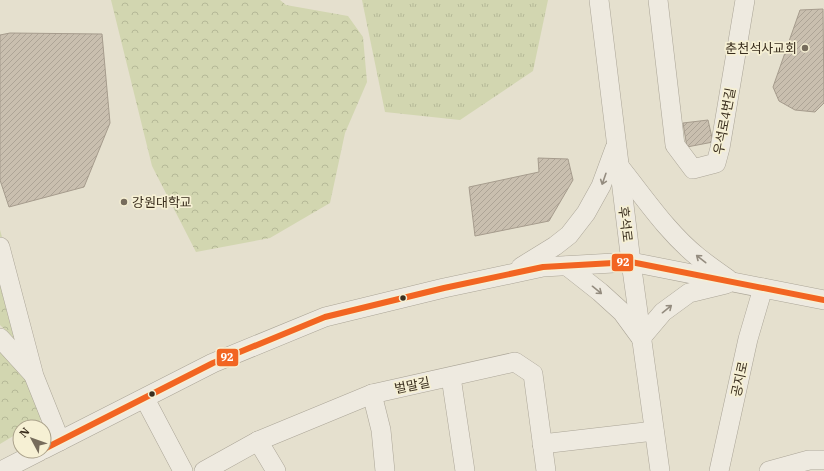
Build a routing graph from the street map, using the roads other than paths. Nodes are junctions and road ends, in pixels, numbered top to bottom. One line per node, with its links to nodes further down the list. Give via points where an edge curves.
1 (599, 0): 4 (street, 후석로)
2 (658, 0): 3 (street, 우석로4번길, via 675,145 693,169 716,163)
3 (745, 0)
4 (616, 142): 5 (street, 후석로); 9 (street, one-way to 9, via 601,186 586,213 569,235)
5 (619, 166): 7 (street, 후석로); 10 (street, one-way to 5, via 698,257 677,237)
6 (0, 247): 15 (street)
7 (631, 262): 8 (street); 10 (street); 14 (street, 후석로)
8 (567, 266): 9 (street, via 544,267); 14 (street, one-way to 14, via 622,312)
9 (510, 274): 18 (street, via 324,317 213,363)
10 (732, 282): 11 (street); 14 (street, one-way to 10, via 663,312 689,293)
11 (763, 288): 12 (street); 34 (street, 공지로, via 748,339)
12 (824, 300)
13 (0, 338): 15 (street)
14 (641, 338): 20 (street, 후석로)
15 (34, 376): 19 (street)
16 (451, 376): 17 (street, 벌말길); 22 (street, 벌말길, via 516,362 533,374); 31 (street)
17 (372, 394): 21 (street, 벌말길); 30 (street)
18 (144, 399): 23 (street); 27 (street)
19 (45, 419)
20 (654, 431): 22 (street); 33 (street, 후석로)
21 (258, 441): 28 (street, 벌말길); 29 (street)
22 (542, 444): 32 (street, 벌말길)
23 (52, 445)
24 (24, 459): 26 (street)
25 (824, 460): 35 (street, via 809,460)
26 (1, 471)
27 (184, 471)
28 (204, 471)
29 (276, 471)
30 (385, 471)
31 (465, 471)
32 (546, 471)
33 (660, 471)
34 (718, 471)
35 (769, 471)

